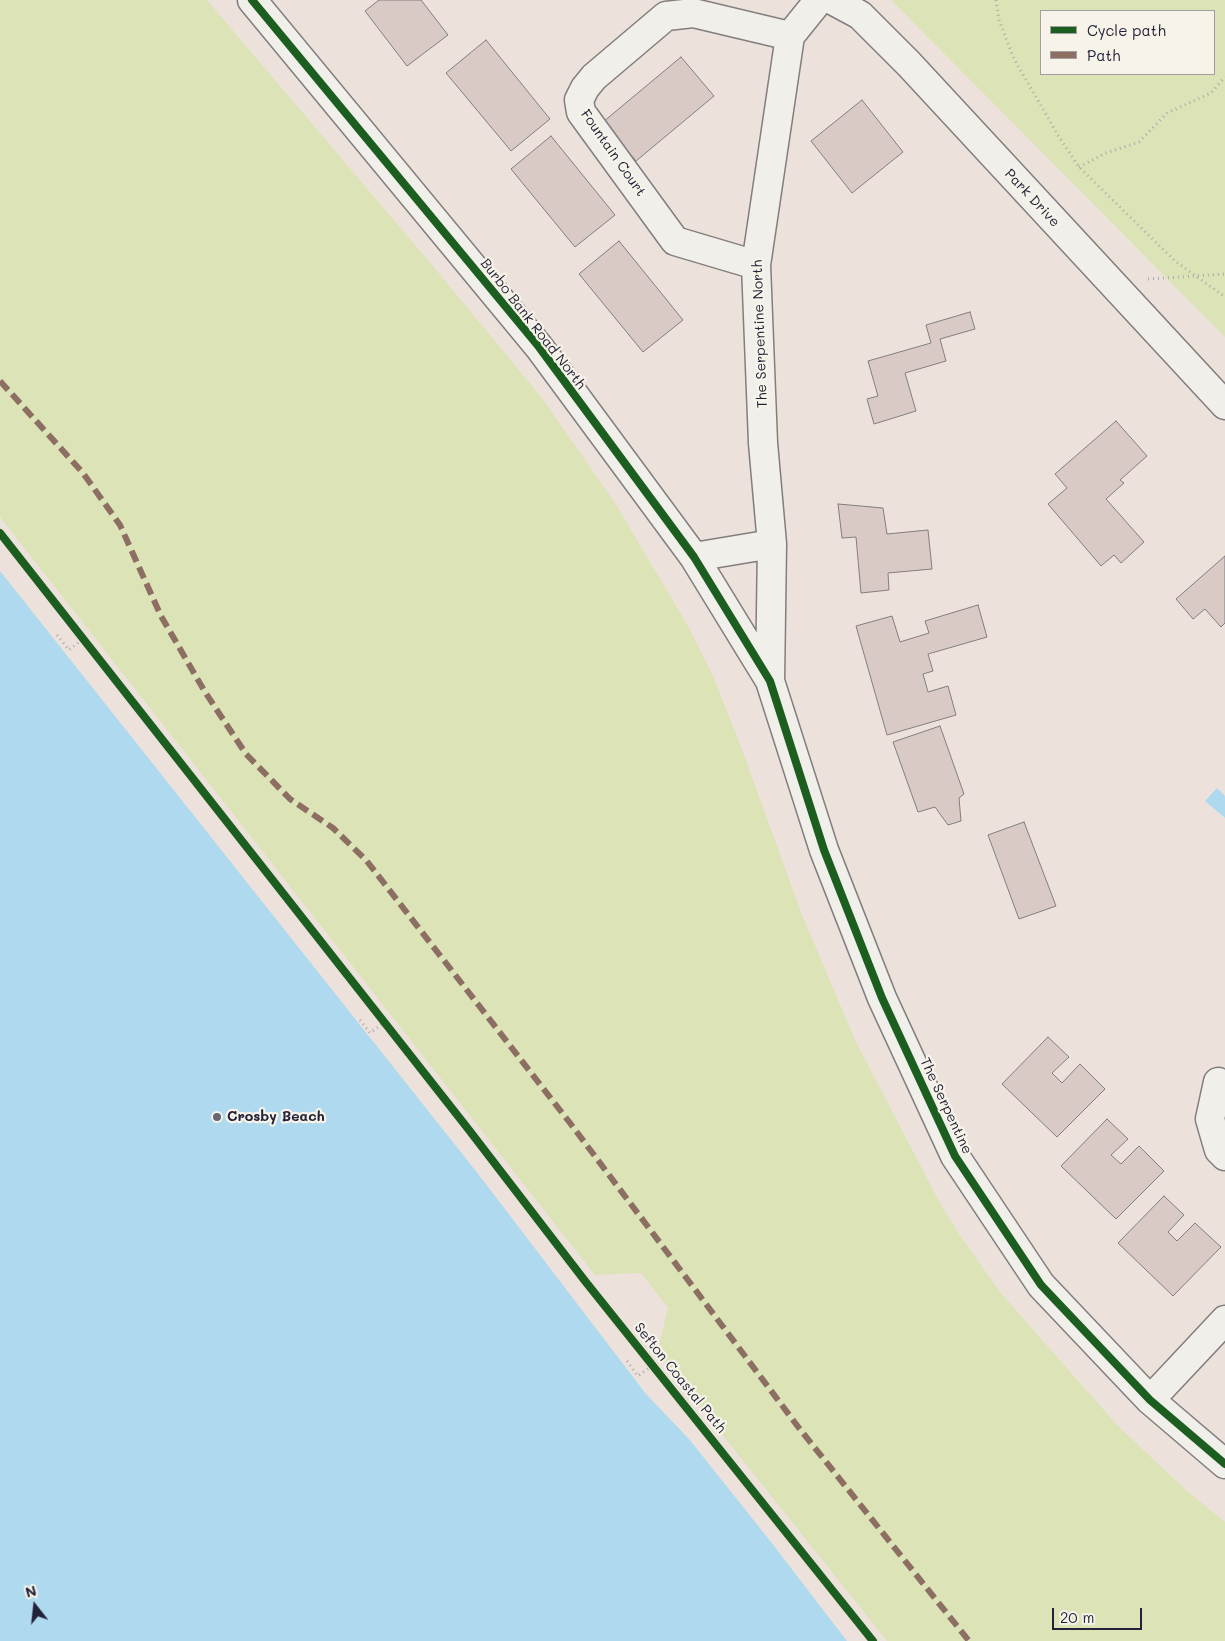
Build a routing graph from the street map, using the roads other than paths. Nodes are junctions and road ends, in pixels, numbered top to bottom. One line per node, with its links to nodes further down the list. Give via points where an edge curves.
1 (252, 0): 8 (street, Burbo Bank Road North, via 539,347)
2 (819, 0): 4 (street)
3 (832, 0): 6 (street, Park Drive, via 860,15 908,64)
4 (790, 36): 5 (street, The Serpentine North); 5 (street, Fountain Court, via 693,13 666,16 594,77 579,100 582,112 675,241)
5 (756, 265): 7 (street, The Serpentine North, via 763,443)
6 (1225, 406)
7 (772, 544): 8 (street); 9 (street, The Serpentine North)
8 (694, 557): 9 (street, Burbo Bank Road North)
9 (770, 681): 13 (street, The Serpentine, via 824,850 882,998 955,1156 1041,1285)
10 (1218, 1082): 11 (street, via 1210,1119 1219,1150)
11 (1225, 1156)
12 (1225, 1320): 13 (street)
13 (1150, 1400): 14 (street, The Serpentine)
14 (1225, 1464)

